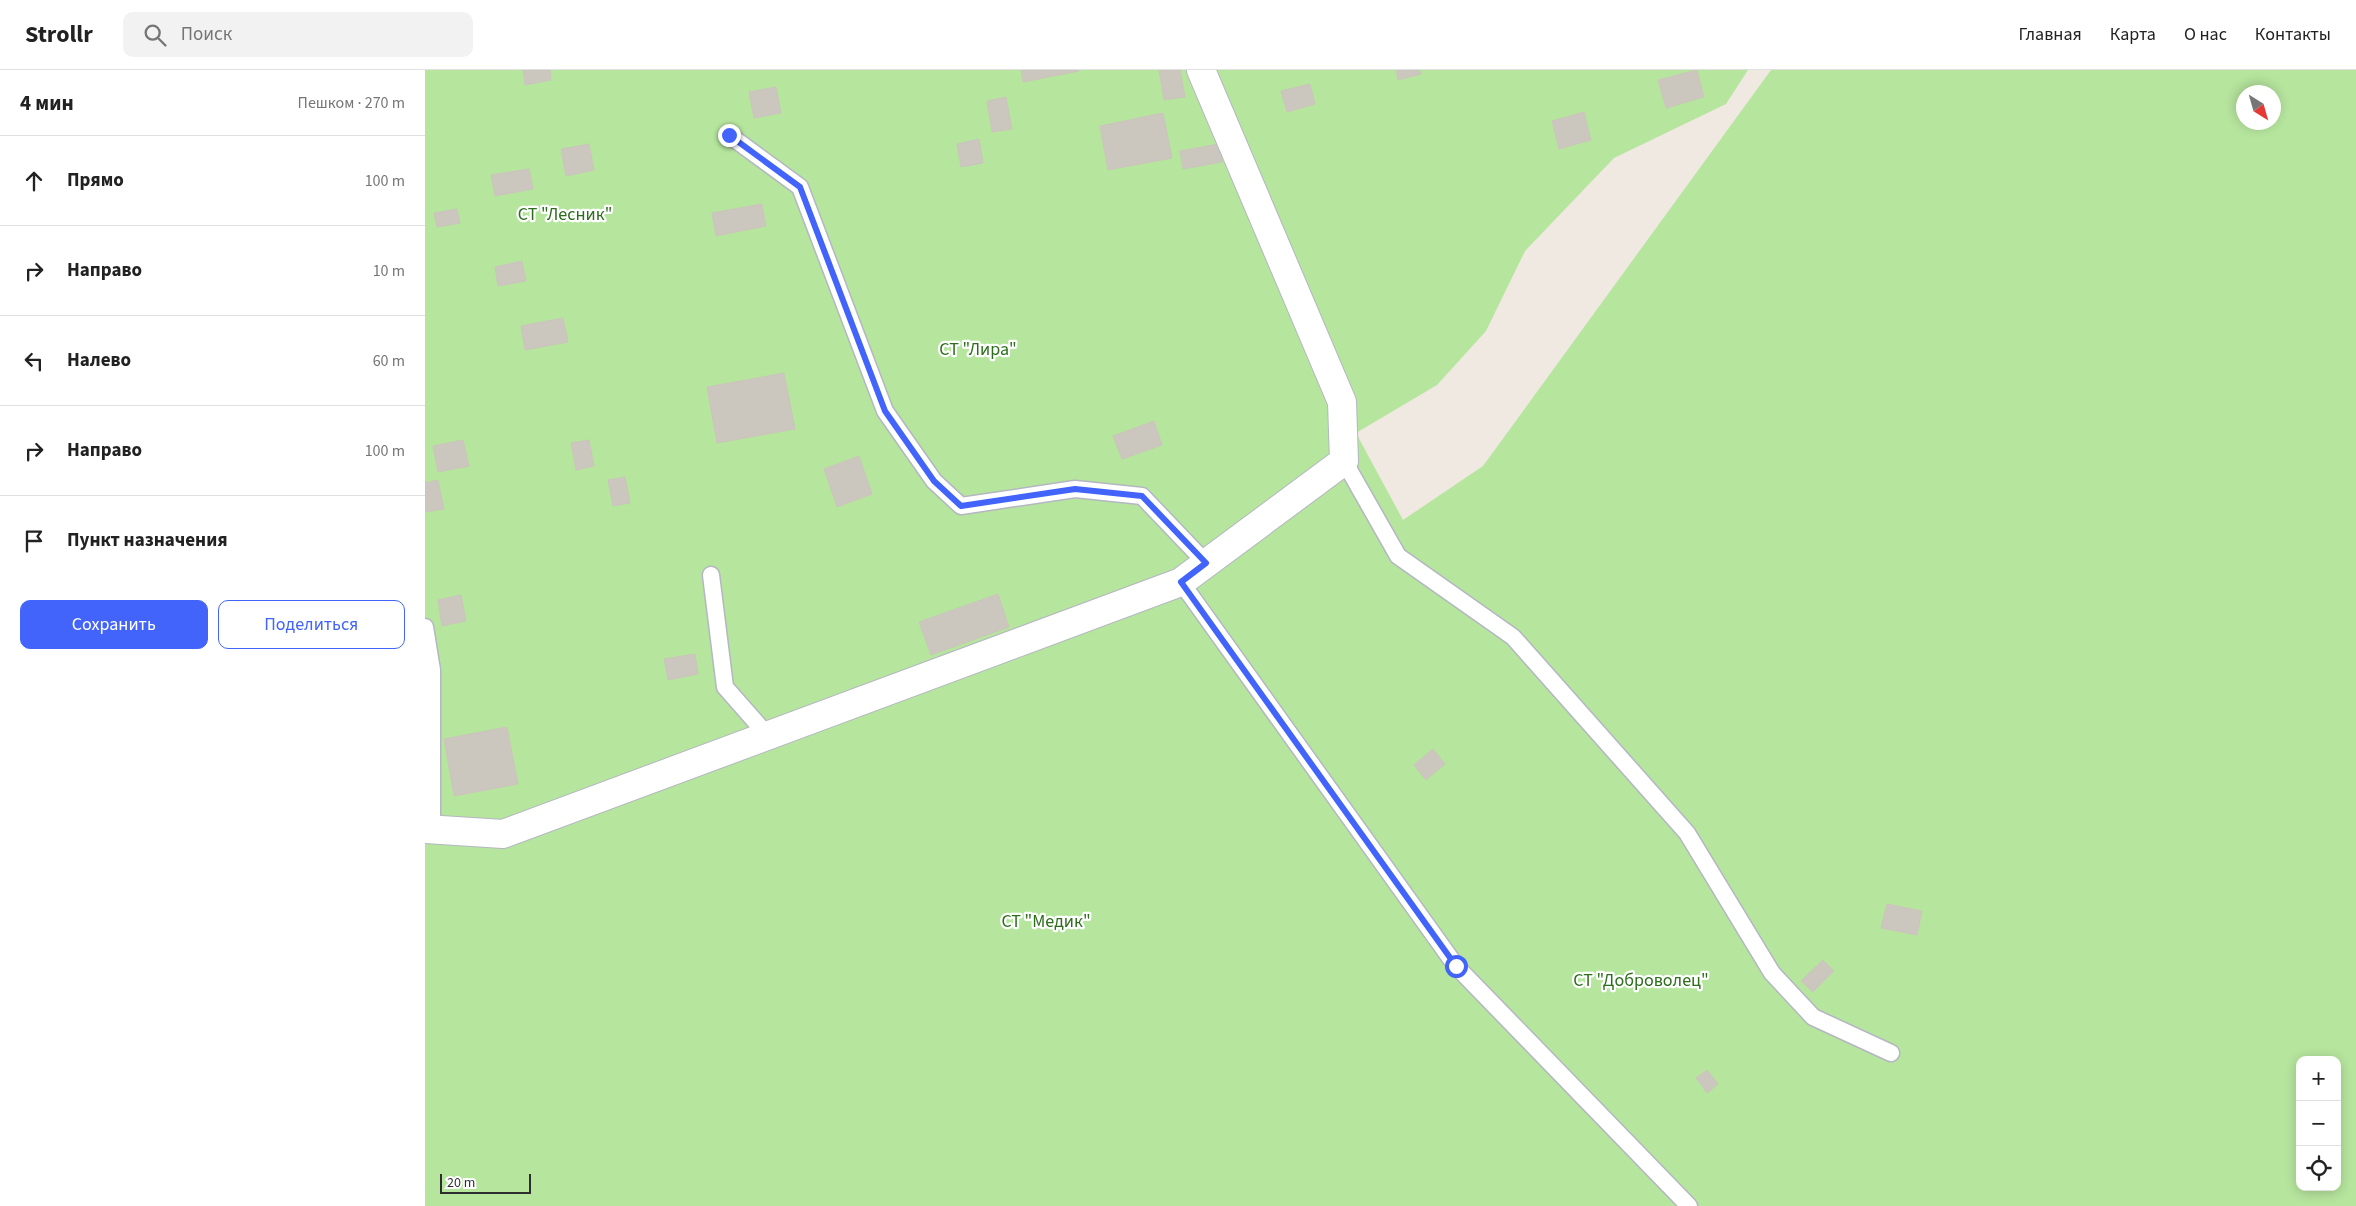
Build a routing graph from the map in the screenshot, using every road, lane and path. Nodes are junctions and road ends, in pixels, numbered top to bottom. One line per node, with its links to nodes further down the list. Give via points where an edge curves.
1 (1201, 70): 3 (street, via 1342,402)
2 (729, 135): 4 (lane, via 800,187 885,411 934,481 961,506 1075,489 1142,496)
3 (1344, 461): 4 (street); 10 (lane, via 1397,556 1513,637 1687,833 1772,973 1813,1017)
4 (1206, 563): 6 (street)
5 (711, 576): 8 (lane, via 725,687)
6 (1181, 582): 8 (street); 11 (lane, via 1456,966)
7 (425, 627): 9 (lane, via 431,670)
8 (767, 736): 9 (street, via 503,834)
9 (429, 829)
10 (1891, 1053)
11 (1689, 1206)

